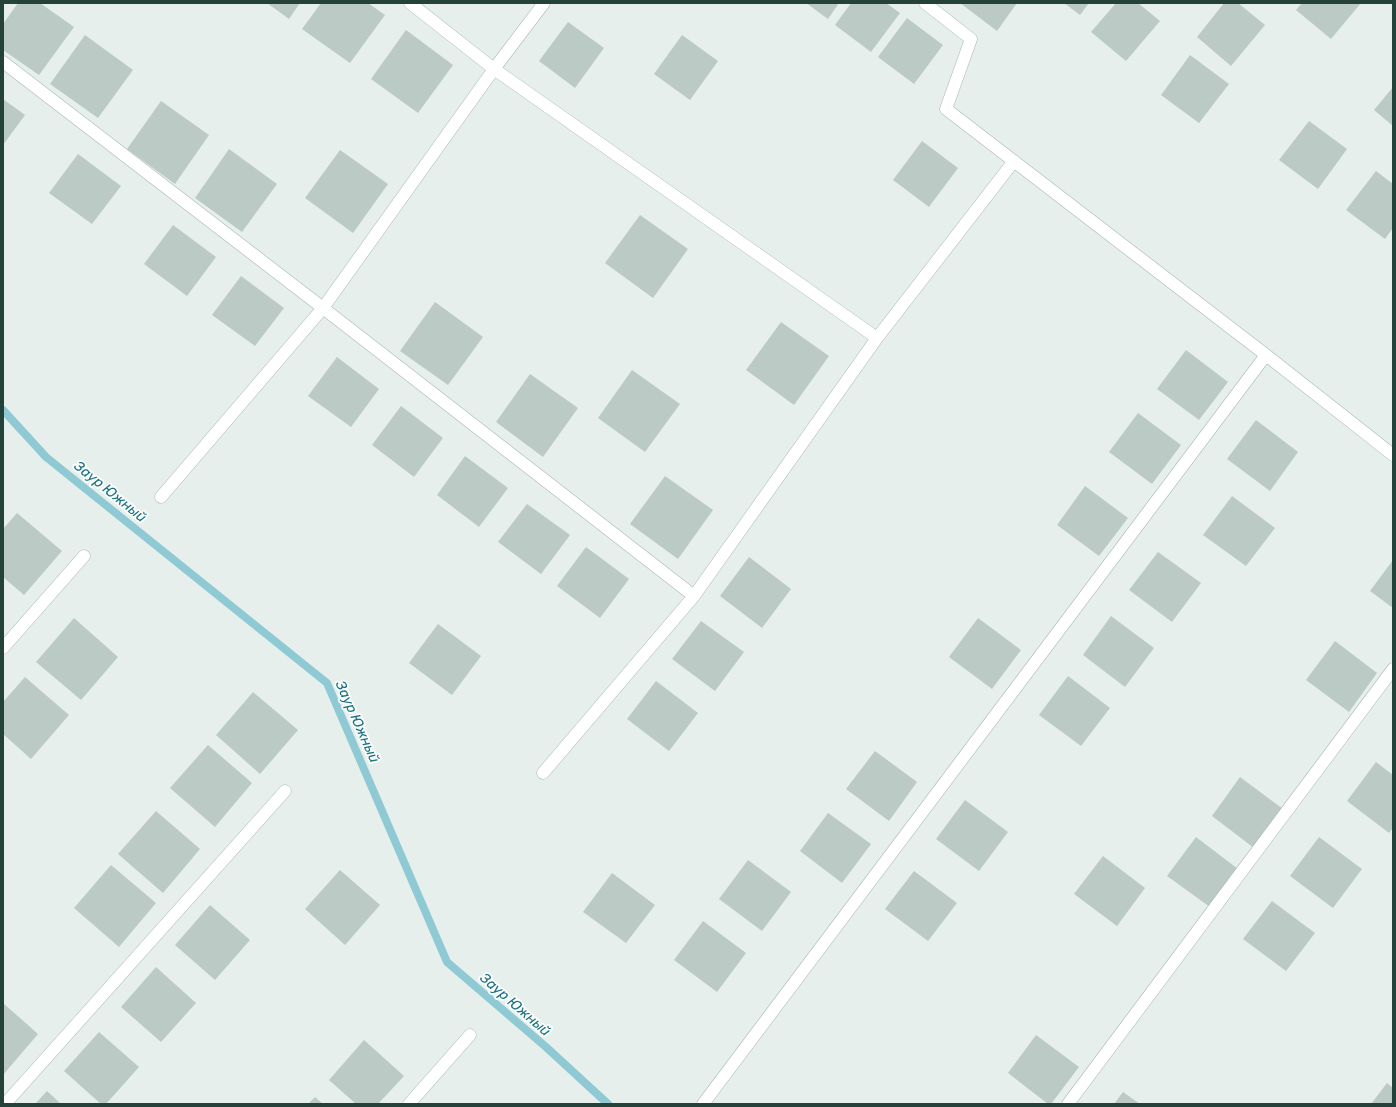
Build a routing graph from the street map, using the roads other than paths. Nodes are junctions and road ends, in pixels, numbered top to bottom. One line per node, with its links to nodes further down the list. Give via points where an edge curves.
1 (410, 3): 5 (street)
2 (544, 3): 5 (street)
3 (925, 3): 6 (street, via 971,40 946,109)
4 (3, 62): 7 (street)
5 (494, 68): 7 (street); 8 (street)
6 (1014, 161): 8 (street); 9 (street)
7 (323, 308): 11 (street); 13 (street)
8 (877, 338): 13 (street)
9 (1266, 355): 10 (street); 21 (street)
10 (1393, 455)
11 (161, 497)
12 (84, 556): 14 (street)
13 (694, 596): 16 (street)
14 (3, 648)
15 (1393, 669): 22 (street)
16 (544, 773)
17 (285, 791): 19 (street)
18 (470, 1035): 20 (street)
19 (5, 1104)
20 (409, 1104)
21 (703, 1104)
22 (1068, 1104)

